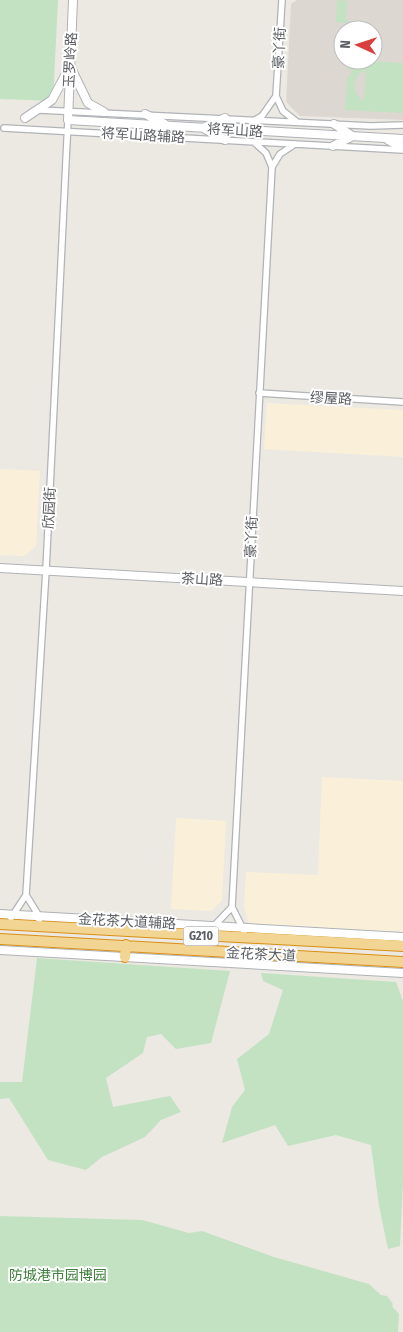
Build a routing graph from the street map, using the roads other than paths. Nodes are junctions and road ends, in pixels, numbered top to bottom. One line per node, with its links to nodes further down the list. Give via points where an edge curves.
1 (73, 0): 3 (street, 玉罗岭路)
2 (282, 0): 4 (street, 豪丫街)
3 (70, 67): 5 (street, via 52,100); 6 (street, 玉罗岭路); 7 (street, via 88,102)
4 (276, 96): 12 (street, via 268,110); 13 (street, via 283,111)
5 (39, 110): 6 (street, 将军山路辅路); 9 (street)
6 (68, 112): 7 (street, 将军山路辅路); 11 (street, 玉罗岭路)
7 (104, 112): 8 (street, 将军山路辅路)
8 (145, 114): 10 (street, 将军山路辅路); 16 (street)
9 (25, 118)
10 (225, 118): 12 (street, 将军山路辅路); 18 (street)
11 (68, 120): 16 (street, 将军山路); 19 (street, 欣园街)
12 (255, 120): 13 (street, 将军山路辅路)
13 (297, 122): 14 (street, 将军山路辅路)
14 (334, 124): 15 (street, 将军山路辅路); 20 (street)
15 (403, 125)
16 (169, 126): 18 (street, 将军山路)
17 (4, 128): 19 (street, 将军山路辅路)
18 (203, 128): 20 (street, 将军山路); 23 (street)
19 (67, 131): 23 (street, 将军山路辅路); 32 (street, 欣园街)
20 (352, 136): 21 (street, 将军山路); 26 (street)
21 (384, 138): 22 (street, 将军山路); 27 (street)
22 (403, 139)
23 (224, 140): 24 (street, 将军山路辅路)
24 (253, 142): 25 (street, 将军山路辅路); 28 (street, via 266,152)
25 (295, 144): 26 (street, 将军山路辅路); 28 (street, via 280,154)
26 (333, 146): 27 (street, 将军山路辅路)
27 (403, 149)
28 (272, 167): 29 (street, 豪丫街)
29 (259, 393): 30 (street, 缪屋路); 33 (street, 豪丫街)
30 (403, 402)
31 (0, 568): 32 (street, 茶山路)
32 (46, 570): 33 (street, 茶山路); 35 (street, 欣园街)
33 (248, 582): 34 (street, 茶山路); 36 (street, 豪丫街)
34 (403, 591)
35 (26, 895): 38 (street); 39 (street)
36 (232, 907): 40 (street); 41 (street)
37 (0, 914): 38 (street)
38 (7, 921): 39 (highway, 金花茶大道 / G210)
39 (39, 921): 40 (highway, 金花茶大道 / G210)
40 (213, 931): 41 (highway, 金花茶大道 / G210)
41 (244, 933): 42 (street); 46 (highway, 金花茶大道 / G210)
42 (403, 936)
43 (0, 939): 44 (highway, 金花茶大道 / G210)
44 (38, 941): 45 (highway, 金花茶大道 / G210); 48 (highway)
45 (126, 945): 49 (highway, 金花茶大道 / G210); 50 (highway)
46 (403, 946)
47 (0, 950): 48 (street)
48 (37, 952): 50 (street)
49 (243, 952): 51 (highway, 金花茶大道 / G210); 52 (street)
50 (125, 957): 52 (street)
51 (403, 962)
52 (242, 964): 53 (street)
53 (403, 973)

